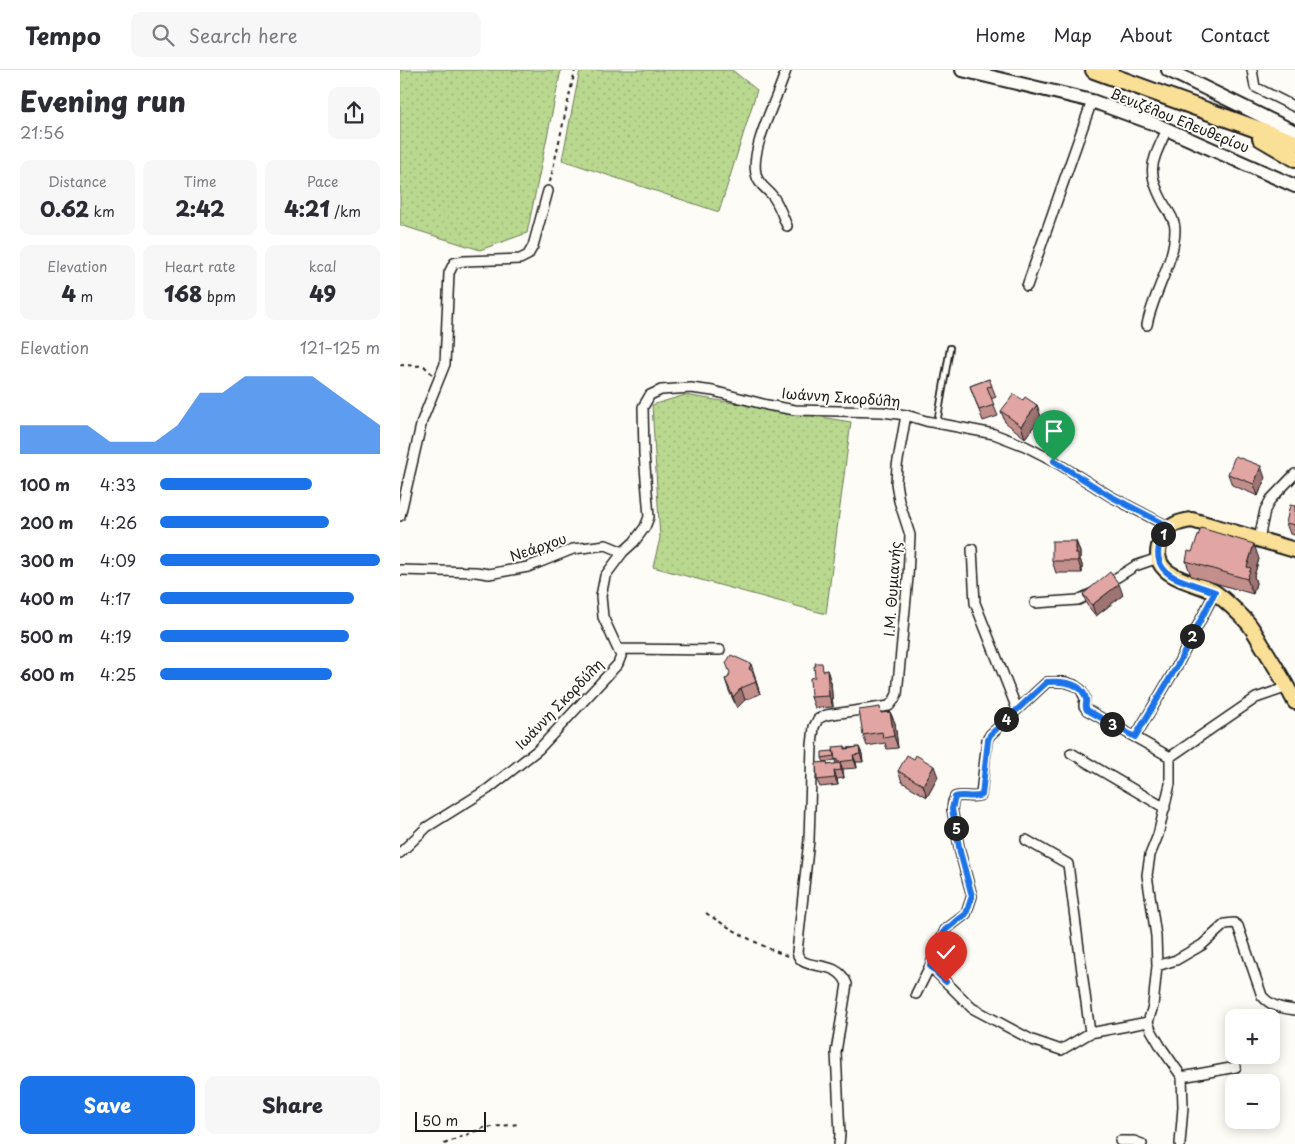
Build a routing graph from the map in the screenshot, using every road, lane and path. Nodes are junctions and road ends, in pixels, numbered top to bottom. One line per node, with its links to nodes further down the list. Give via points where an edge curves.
1 (575, 70): 15 (path)
2 (786, 70): 16 (street, via 755,159 759,183 773,197)
3 (962, 70): 7 (street, Βενιζέλου Ελευθερίου)
4 (1094, 70): 9 (highway)
5 (1168, 70): 11 (street)
6 (1252, 70): 8 (street, via 1256,87)
7 (1092, 101): 10 (street, Βενιζέλου Ελευθερίου); 17 (street)
8 (1295, 107)
9 (1220, 114): 12 (highway); 13 (highway)
10 (1167, 129): 14 (street, Βενιζέλου Ελευθερίου); 18 (street, via 1154,159 1152,173 1155,188 1175,228 1169,263 1150,308)
11 (1295, 132)
12 (1295, 142)
13 (1295, 158)
14 (1295, 186)
15 (548, 192): 21 (street, via 528,255 520,259 454,263 449,273 445,364)
16 (787, 226)
17 (1027, 286)
18 (1147, 325)
19 (950, 348): 23 (lane)
20 (400, 365): 21 (path, via 424,366 432,372)
21 (436, 385): 25 (street, via 422,421)
22 (906, 415): 23 (street, Ιωάννη Σκορδύλη); 30 (street, Ιωάννη Σκορδύλη, via 795,410 713,391 691,388 661,390 650,396 643,407 649,517 645,528); 47 (street, Ι.Μ. Θυμιανής, via 896,483 910,535 897,694 889,706 826,715 814,727 809,840 797,952)
23 (937, 423): 26 (street, Ιωάννη Σκορδύλη, via 994,434 1025,446)
24 (1295, 474): 27 (street, via 1271,499 1265,510)
25 (400, 516)
26 (1170, 527): 27 (main road, via 1192,520); 31 (main road, via 1157,548)
27 (1259, 539): 29 (main road)
28 (972, 549): 39 (street, via 975,603)
29 (1295, 550)
30 (623, 552): 32 (street, Νεάρχου, via 606,545 573,549 528,567 496,574); 35 (street, Ιωάννη Σκορδύλη, via 605,576 601,596 603,616)
31 (1158, 558): 33 (main road, via 1172,576); 34 (street, via 1135,566 1078,600)
32 (400, 570)
33 (1215, 592): 37 (main road, via 1248,622); 40 (street)
34 (1034, 603)
35 (618, 649): 36 (street); 45 (street, Ιωάννη Σκορδύλη, via 618,664 539,749 488,789 427,827)
36 (720, 650)
37 (1288, 687): 38 (main road); 42 (street, via 1256,698)
38 (1295, 701)
39 (1017, 708): 40 (street, via 1047,682 1065,682 1081,690 1087,710); 48 (street, via 988,740 982,795 960,795 953,802 960,852 972,896 966,914 945,930)
40 (1135, 737): 42 (street)
41 (1071, 753): 43 (street)
42 (1170, 757): 43 (street, via 1170,784)
43 (1165, 808): 49 (street, via 1147,875)
44 (1026, 840): 53 (street, via 1068,864)
45 (400, 853)
46 (706, 912): 47 (path, via 762,946)
47 (802, 962): 59 (street, via 832,968 840,972 847,984 836,1052)
48 (930, 966): 50 (street); 53 (street, via 972,1008 1032,1040 1061,1050)
49 (1157, 966): 51 (street, via 1176,960 1202,945 1225,924 1234,924 1238,926 1262,996 1269,1004); 52 (street)
50 (916, 994)
51 (1295, 1010)
52 (1148, 1022): 53 (street); 55 (street)
53 (1090, 1034)
54 (1236, 1067): 55 (street)
55 (1182, 1078): 61 (street)
56 (519, 1124): 58 (path, via 484,1128)
57 (1120, 1141): 60 (street)
58 (444, 1144)
59 (838, 1144)
60 (1142, 1144)
61 (1180, 1144)

